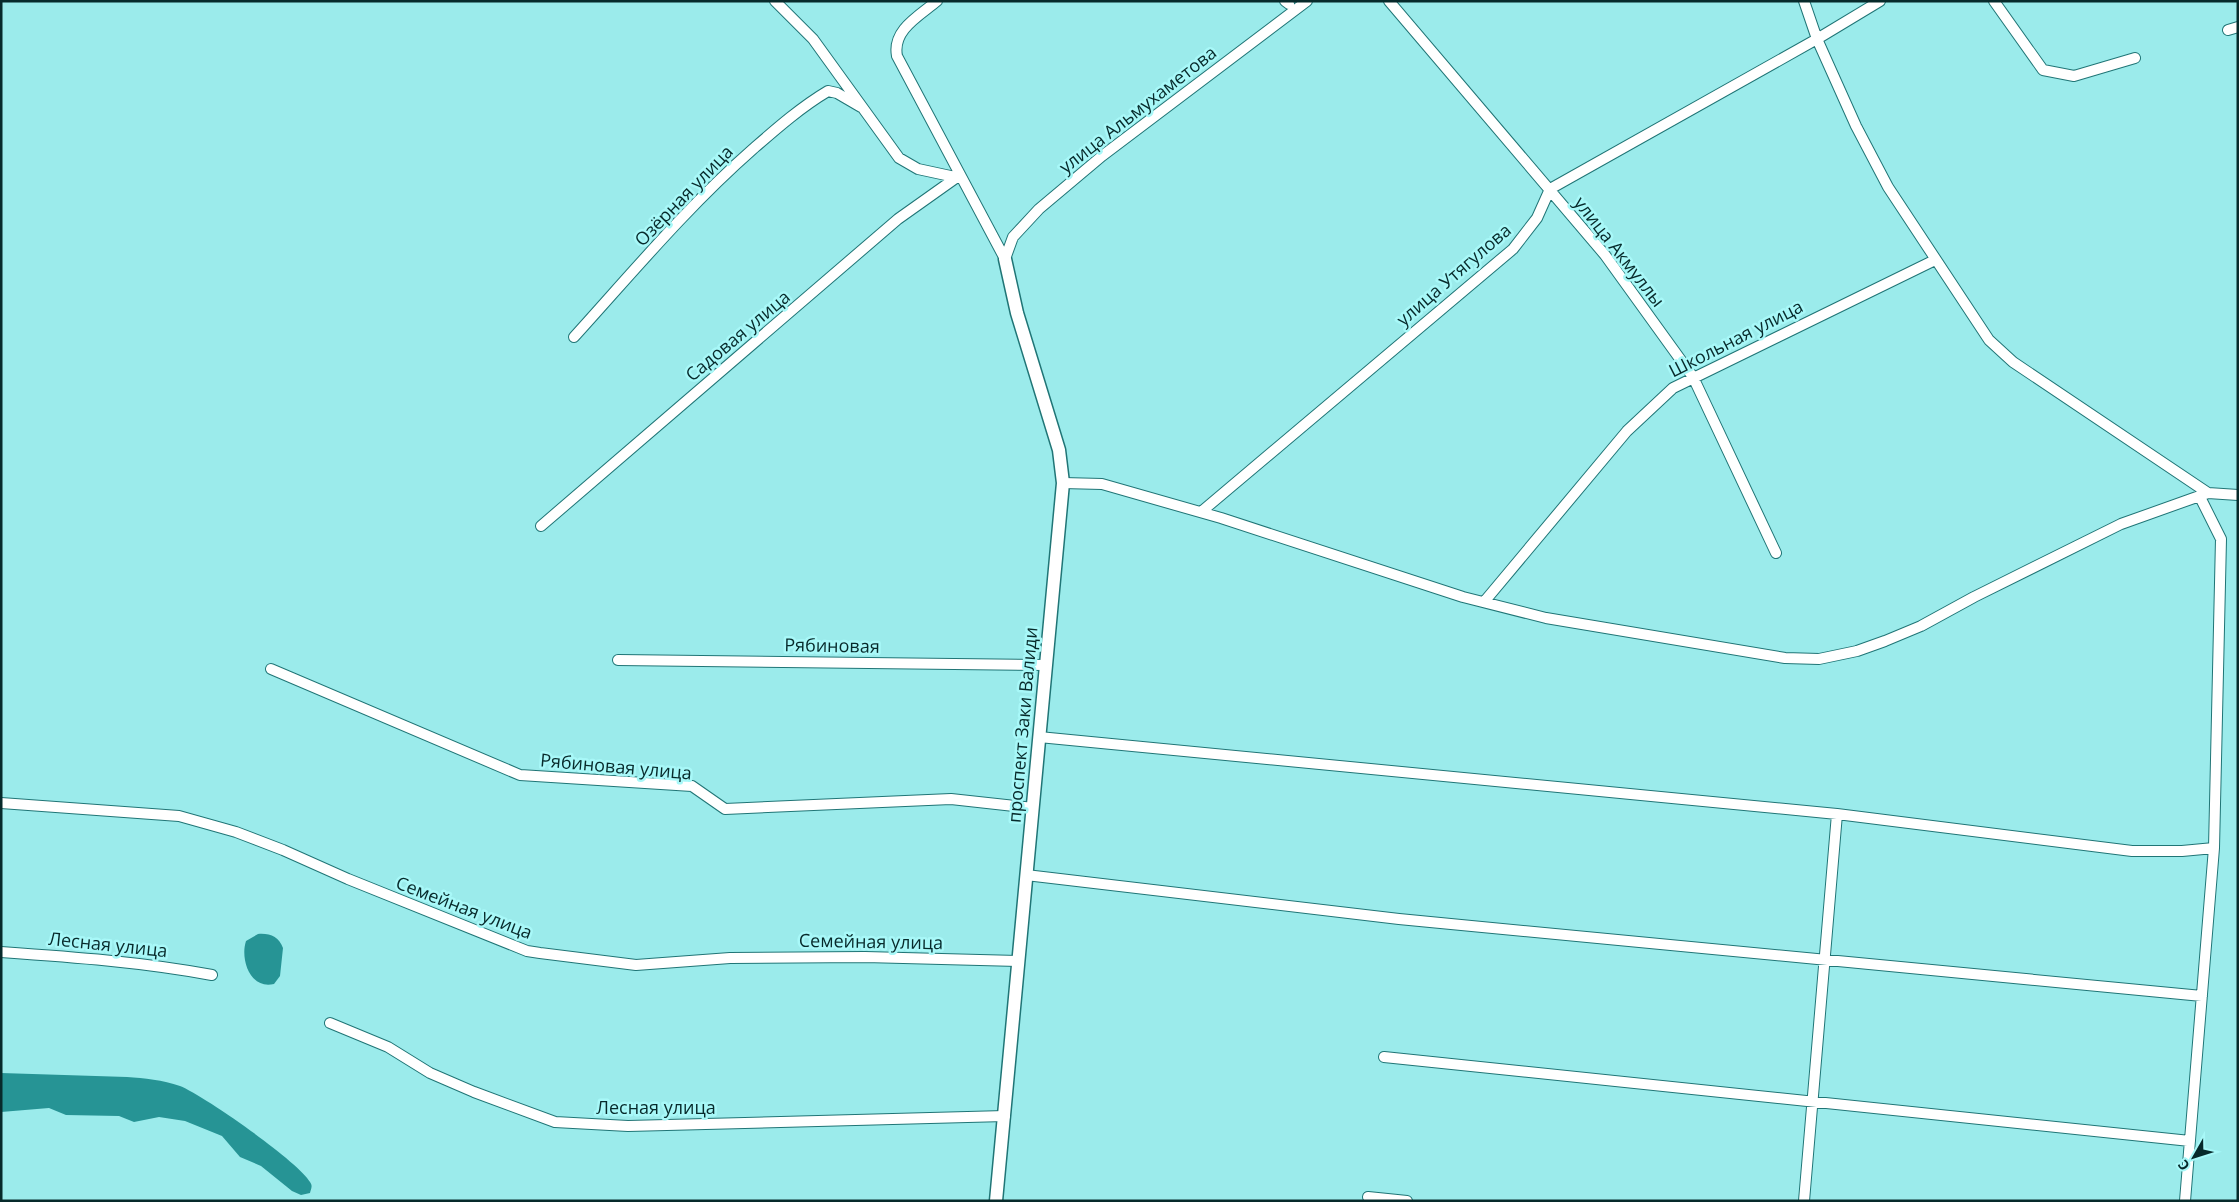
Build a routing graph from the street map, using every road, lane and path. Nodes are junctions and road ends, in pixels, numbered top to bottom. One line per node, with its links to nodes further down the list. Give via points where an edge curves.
1 (776, 1): 10 (street, via 813,39)
2 (937, 1): 11 (street, via 901,32 896,46)
3 (1307, 1): 13 (street, улица Альмухаметова, via 1102,156 1039,208 1013,237)
4 (1389, 1): 12 (street, улица Акмуллы)
5 (1804, 1): 8 (street)
6 (1880, 1): 8 (street)
7 (1994, 1): 9 (street, via 2043,70 2074,76)
8 (1817, 40): 12 (street); 14 (street, via 1888,187)
9 (2134, 58)
10 (861, 107): 11 (street, via 899,158 918,168); 15 (street, Озёрная улица, via 828,91 766,138 721,177)
11 (958, 176): 13 (street); 21 (street, Садовая улица, via 898,220)
12 (1550, 189): 16 (street, улица Акмуллы, via 1605,256); 20 (street, улица Утягулова, via 1537,218 1513,249)
13 (1005, 259): 17 (street, проспект Заки Валиди, via 1017,313 1059,450)
14 (1935, 260): 16 (street, Школьная улица); 18 (street, via 1989,340 2013,362)
15 (574, 337)
16 (1693, 377): 22 (street, улица Акмуллы); 23 (street, Школьная улица, via 1673,388 1627,431)
17 (1063, 483): 20 (street, via 1102,484); 25 (street, проспект Заки Валиди)
18 (2204, 495): 19 (street); 23 (street, via 2120,524 1921,626 1857,651 1819,659 1785,658 1546,618); 31 (street, via 2221,539)
19 (2238, 495)
20 (1200, 512): 23 (street)
21 (541, 526)
22 (1776, 553)
23 (1484, 602)
24 (618, 660): 25 (street, Рябиновая)
25 (1046, 665): 27 (street, проспект Заки Валиди)
26 (271, 669): 29 (street, Рябиновая улица, via 520,775 692,786 724,809 951,799)
27 (1039, 737): 29 (street, проспект Заки Валиди); 30 (street)
28 (1, 803): 35 (street, Семейная улица, via 179,816 236,832 527,951 636,965 730,958 865,957)
29 (1033, 808): 32 (street, проспект Заки Валиди)
30 (1837, 814): 31 (street, via 2132,850); 34 (street)
31 (2214, 848): 37 (street)
32 (1026, 875): 34 (street, via 1399,919); 35 (street, проспект Заки Валиди)
33 (1, 952): 36 (street, Лесная улица, via 166,966)
34 (1823, 959): 37 (street); 40 (street)
35 (1018, 962): 41 (street, проспект Заки Валиди)
36 (212, 975)
37 (2202, 996): 42 (street)
38 (330, 1023): 41 (street, Лесная улица, via 388,1047 430,1073 555,1122 628,1126)
39 (1384, 1057): 40 (street)
40 (1811, 1101): 42 (street); 46 (street)
41 (1004, 1116): 44 (street, проспект Заки Валиди)
42 (2190, 1142): 47 (street)
43 (1368, 1197): 45 (street)
44 (996, 1201)
45 (1407, 1201)
46 (1804, 1201)
47 (2185, 1201)

